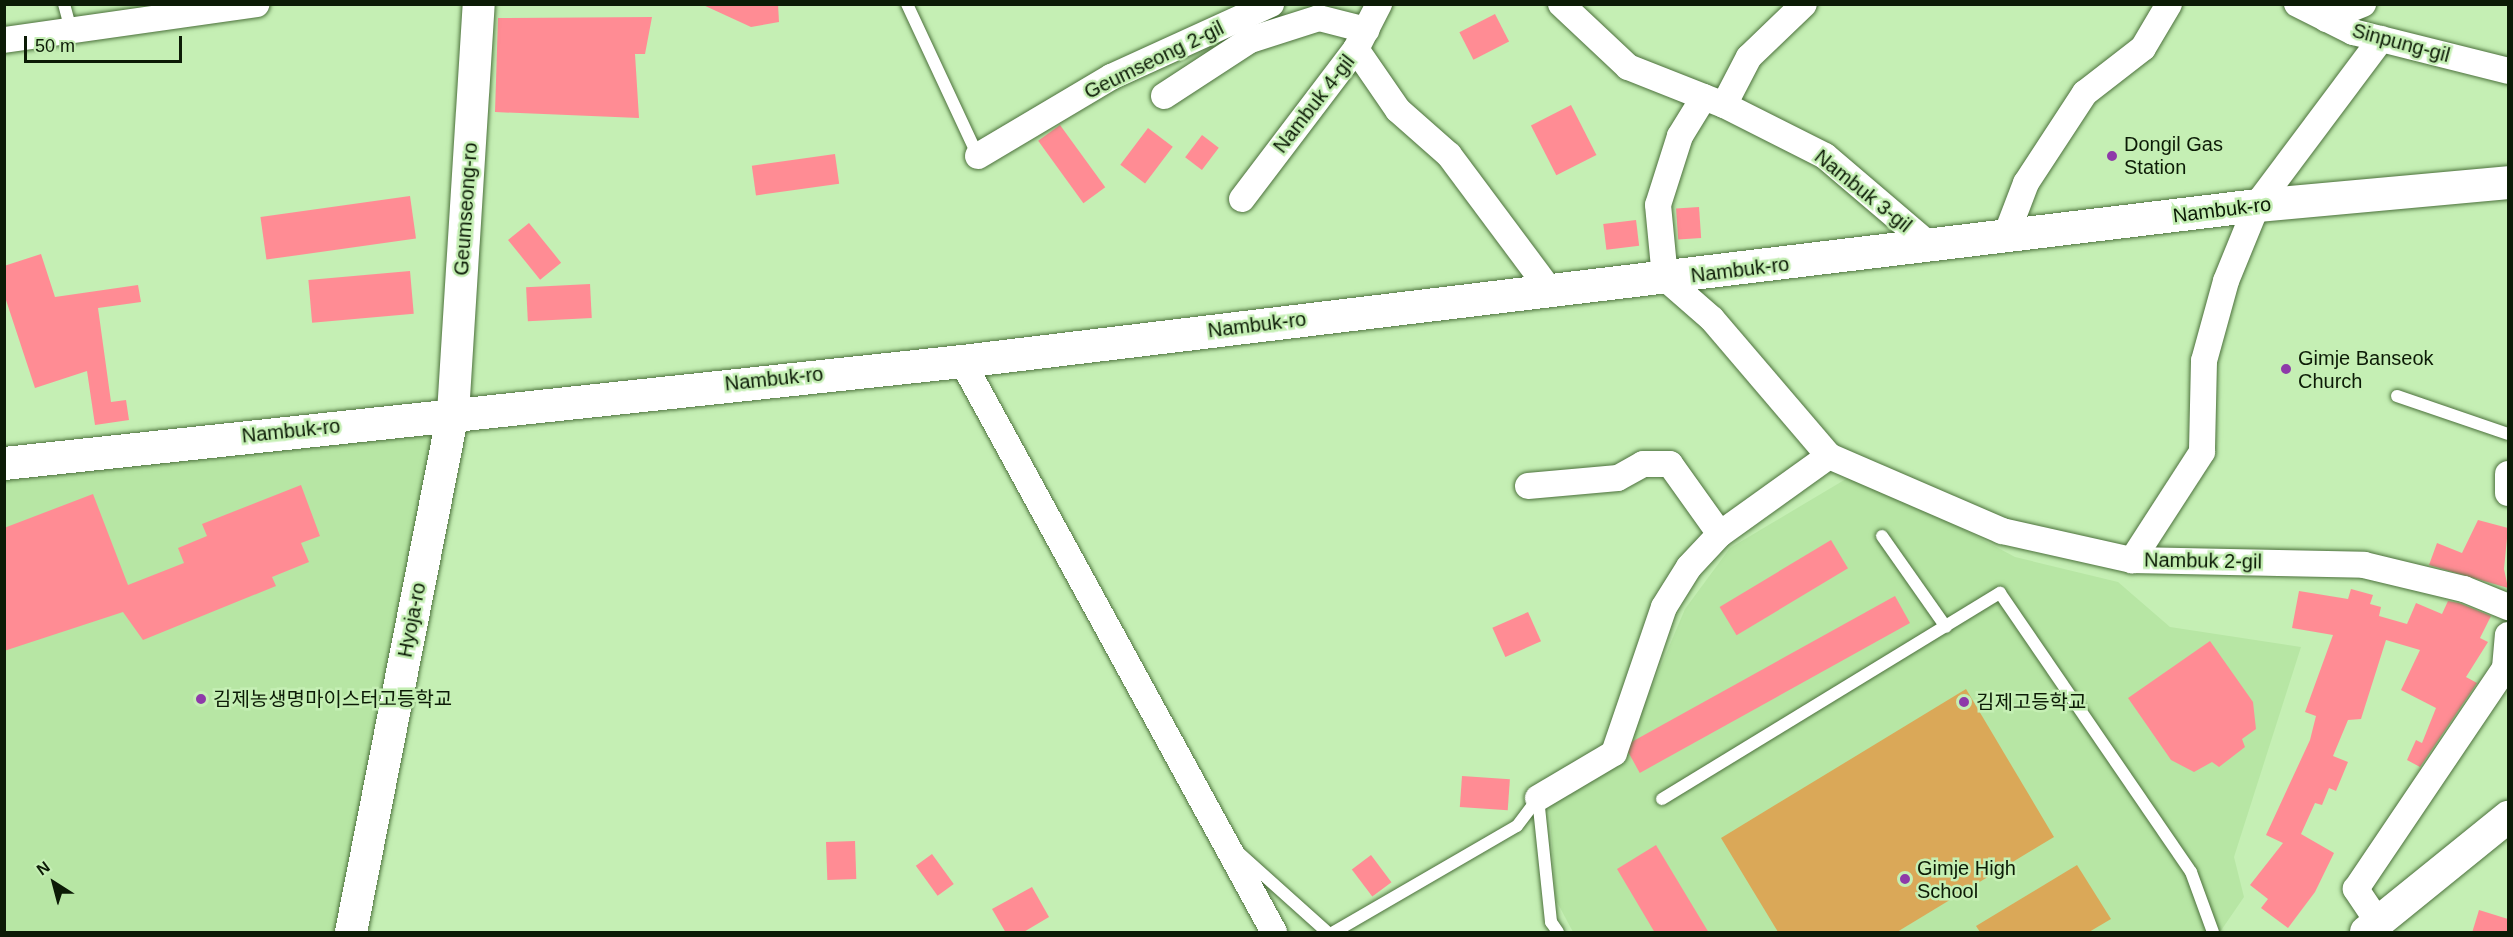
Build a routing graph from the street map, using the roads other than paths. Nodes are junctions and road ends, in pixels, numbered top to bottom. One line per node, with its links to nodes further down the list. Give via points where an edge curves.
1 (64, 4): 13 (lane)
2 (256, 4): 13 (street)
3 (479, 4): 30 (street, Geumseong-ro)
4 (906, 4): 20 (lane)
5 (1271, 4): 20 (street, Geumseong 2-gil, via 1111,76)
6 (1379, 4): 16 (street, Nambuk 4-gil)
7 (1561, 4): 19 (street, Nambuk 3-gil, via 1628,67)
8 (1804, 4): 19 (street, via 1749,57)
9 (2169, 4): 24 (street, via 2143,48 2085,93 2026,183)
10 (2297, 4): 12 (street, Sinpung-gil)
11 (2363, 4): 12 (street)
12 (2326, 19): 14 (street, Sinpung-gil)
13 (71, 31): 15 (street)
14 (2381, 39): 17 (street, Sinpung-gil); 23 (street, Nambuk 2-gil)
15 (4, 40)
16 (1361, 40): 18 (street, via 1319,18 1251,40); 22 (street, Nambuk 4-gil); 27 (street, via 1398,110 1449,155)
17 (2504, 75)
18 (1164, 96)
19 (1714, 101): 25 (street, Nambuk 3-gil, via 1825,156); 26 (street, via 1680,136 1658,205)
20 (978, 156)
21 (2508, 182): 23 (main road, Nambuk-ro)
22 (1242, 199)
23 (2257, 205): 24 (main road, Nambuk-ro); 39 (street, Nambuk 2-gil, via 2226,281 2204,361 2202,452)
24 (2005, 238): 25 (main road, Nambuk-ro)
25 (1934, 248): 26 (main road, Nambuk-ro)
26 (1665, 278): 27 (main road, Nambuk-ro); 32 (street, via 1712,319)
27 (1549, 289): 28 (main road, Nambuk-ro)
28 (962, 361): 30 (main road, Nambuk-ro); 46 (street)
29 (2397, 396): 31 (lane)
30 (453, 414): 33 (main road, Nambuk-ro); 48 (street, Hyoja-ro)
31 (2508, 434)
32 (1829, 456): 37 (street); 39 (street, via 2002,531)
33 (4, 463)
34 (2508, 474): 36 (street)
35 (1528, 486): 37 (street, via 1618,478 1643,464 1670,464)
36 (2508, 493)
37 (1720, 534): 43 (street, via 1689,567 1665,607 1614,753)
38 (1882, 536): 41 (lane)
39 (2132, 560): 40 (street, Nambuk 2-gil, via 2364,565 2464,589)
40 (2508, 607)
41 (1946, 627): 44 (lane); 53 (lane, via 2000,593 2191,872)
42 (2508, 635): 47 (street, via 2505,668 2356,889)
43 (1538, 798): 51 (lane, via 1516,826); 52 (lane, via 1551,922)
44 (1662, 799)
45 (2508, 817): 47 (street)
46 (1230, 846): 49 (street); 50 (lane)
47 (2372, 927)
48 (351, 933)
49 (1274, 933)
50 (1327, 933)
51 (1334, 933)
52 (1558, 933)
53 (2213, 933)

